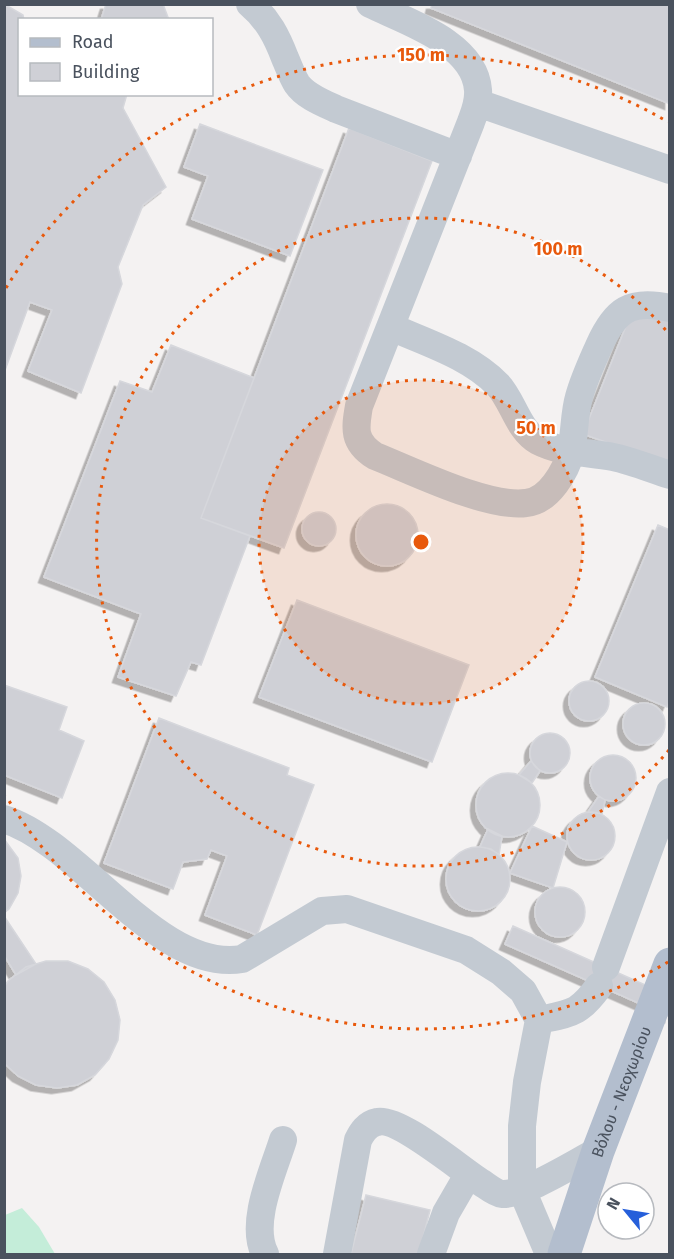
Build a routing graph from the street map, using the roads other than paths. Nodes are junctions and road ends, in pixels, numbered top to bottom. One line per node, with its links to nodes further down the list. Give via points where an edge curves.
1 (249, 4): 4 (lane, via 267,21 297,85 336,109)
2 (370, 4): 3 (lane, via 435,34 458,52 470,67 478,88)
3 (478, 103): 4 (lane); 5 (lane)
4 (458, 156): 7 (lane)
5 (669, 170)
6 (669, 308): 8 (lane, via 639,304 611,323 580,394)
7 (391, 327): 8 (lane, via 479,370 500,387 531,436); 8 (lane, via 359,406 355,427 358,441 366,451 475,495 517,504 545,495 559,478)
8 (571, 452): 9 (lane, via 613,458)
9 (669, 475)
10 (669, 792): 13 (lane, via 602,976 584,1006)
11 (4, 819): 13 (lane, via 21,824 44,840 163,935 211,959 242,959 322,911 347,909 466,951 523,991)
12 (669, 964): 15 (main road, Βόλου - Νεοχωρίου)
13 (539, 1020): 17 (lane, via 522,1126)
14 (283, 1140): 19 (lane, via 261,1213 259,1235)
15 (598, 1151): 17 (lane); 24 (main road, Βόλου - Νεοχωρίου)
16 (468, 1174): 17 (lane, via 502,1194); 20 (lane, via 402,1128 378,1121 368,1126 356,1147); 21 (lane, via 446,1212)
17 (522, 1191): 18 (lane)
18 (533, 1220): 22 (lane); 23 (lane)
19 (265, 1254)
20 (337, 1254)
21 (431, 1254)
22 (524, 1254)
23 (549, 1254)
24 (564, 1254)

